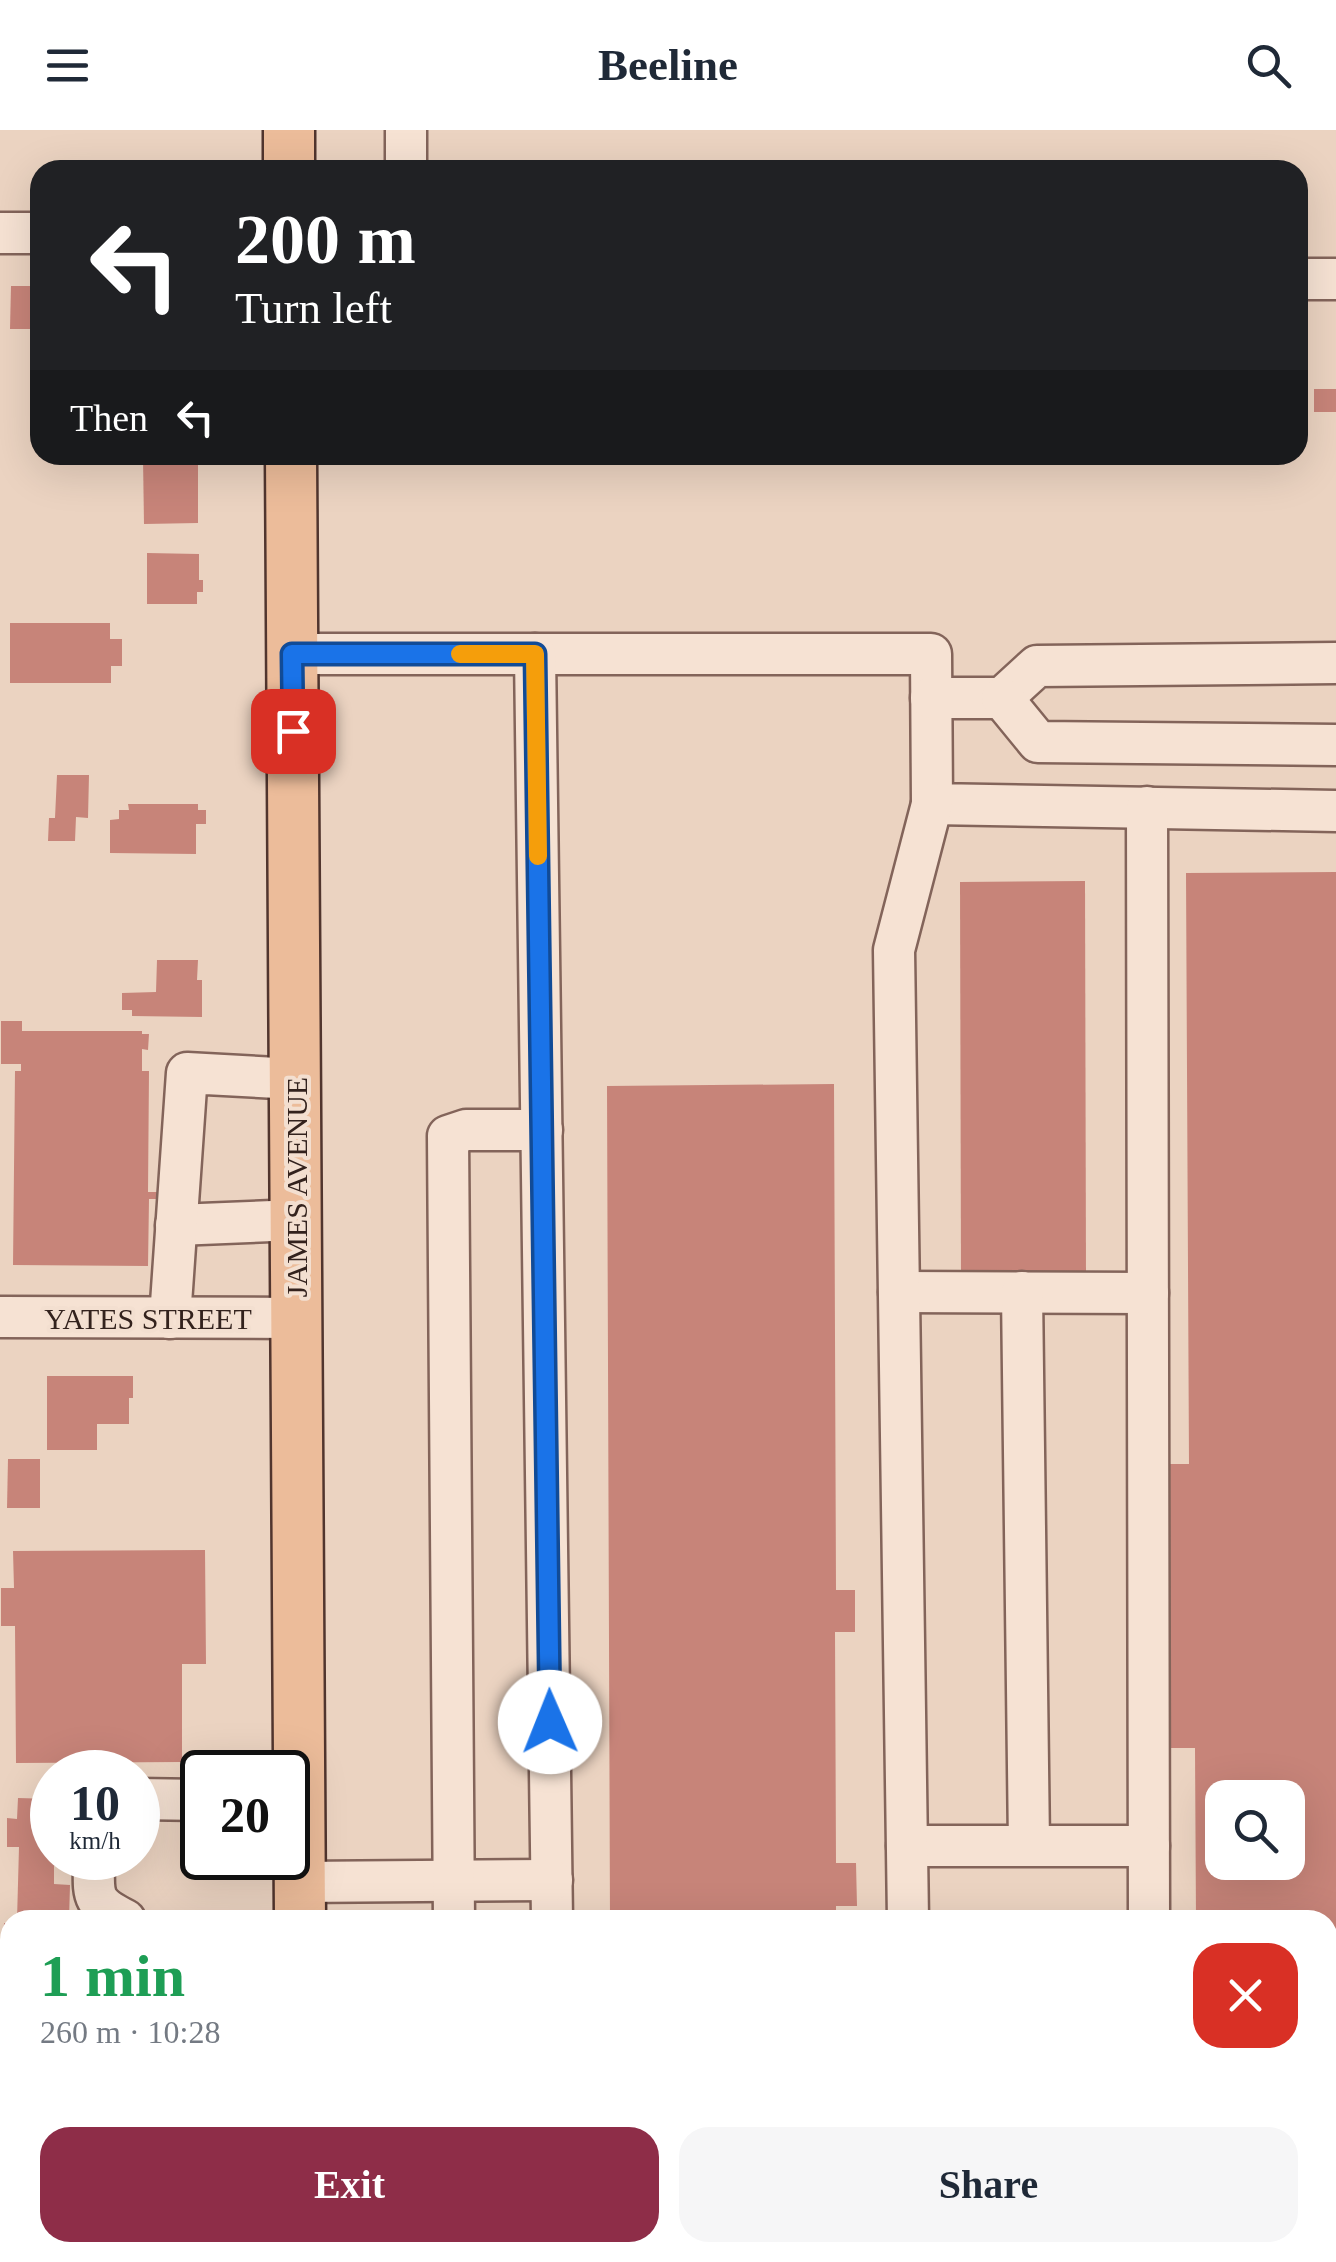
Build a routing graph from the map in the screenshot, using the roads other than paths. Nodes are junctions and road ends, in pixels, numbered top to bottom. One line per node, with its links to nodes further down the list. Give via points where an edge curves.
1 (289, 130): 3 (main road)
2 (406, 130): 4 (street)
3 (289, 160)
4 (406, 160)
5 (0, 233): 6 (street)
6 (30, 233)
7 (1308, 279): 8 (street)
8 (1336, 279)
9 (291, 465): 10 (main road, JAMES AVENUE)
10 (292, 654): 11 (street); 19 (main road, JAMES AVENUE)
11 (535, 654): 13 (street, via 930,654); 20 (street)
12 (1336, 663): 14 (street, via 1036,666)
13 (931, 698): 14 (street); 16 (street)
14 (1002, 698): 15 (street, via 1038,742)
15 (1336, 745)
16 (932, 804): 17 (street); 23 (street, via 894,950)
17 (1147, 807): 18 (street); 25 (street)
18 (1336, 811)
19 (296, 1079): 21 (main road, JAMES AVENUE); 22 (street, via 187,1073)
20 (542, 1130): 34 (street); 35 (street, via 448,1136)
21 (296, 1220): 22 (street); 28 (main road, JAMES AVENUE)
22 (176, 1225): 27 (street)
23 (899, 1292): 24 (street); 31 (street)
24 (1022, 1292): 25 (street); 30 (street)
25 (1148, 1293): 32 (street)
26 (0, 1317): 27 (street, YATES STREET)
27 (170, 1318): 28 (street, YATES STREET)
28 (297, 1318): 29 (main road, JAMES AVENUE)
29 (294, 1750)
30 (1028, 1845): 31 (street); 32 (street)
31 (907, 1846): 39 (street)
32 (1149, 1846): 40 (street)
33 (94, 1880): 37 (street, via 94,1897)
34 (552, 1880): 35 (street); 38 (street)
35 (454, 1900): 36 (street)
36 (300, 1901)
37 (104, 1910)
38 (552, 1910)
39 (908, 1910)
40 (1150, 1910)

